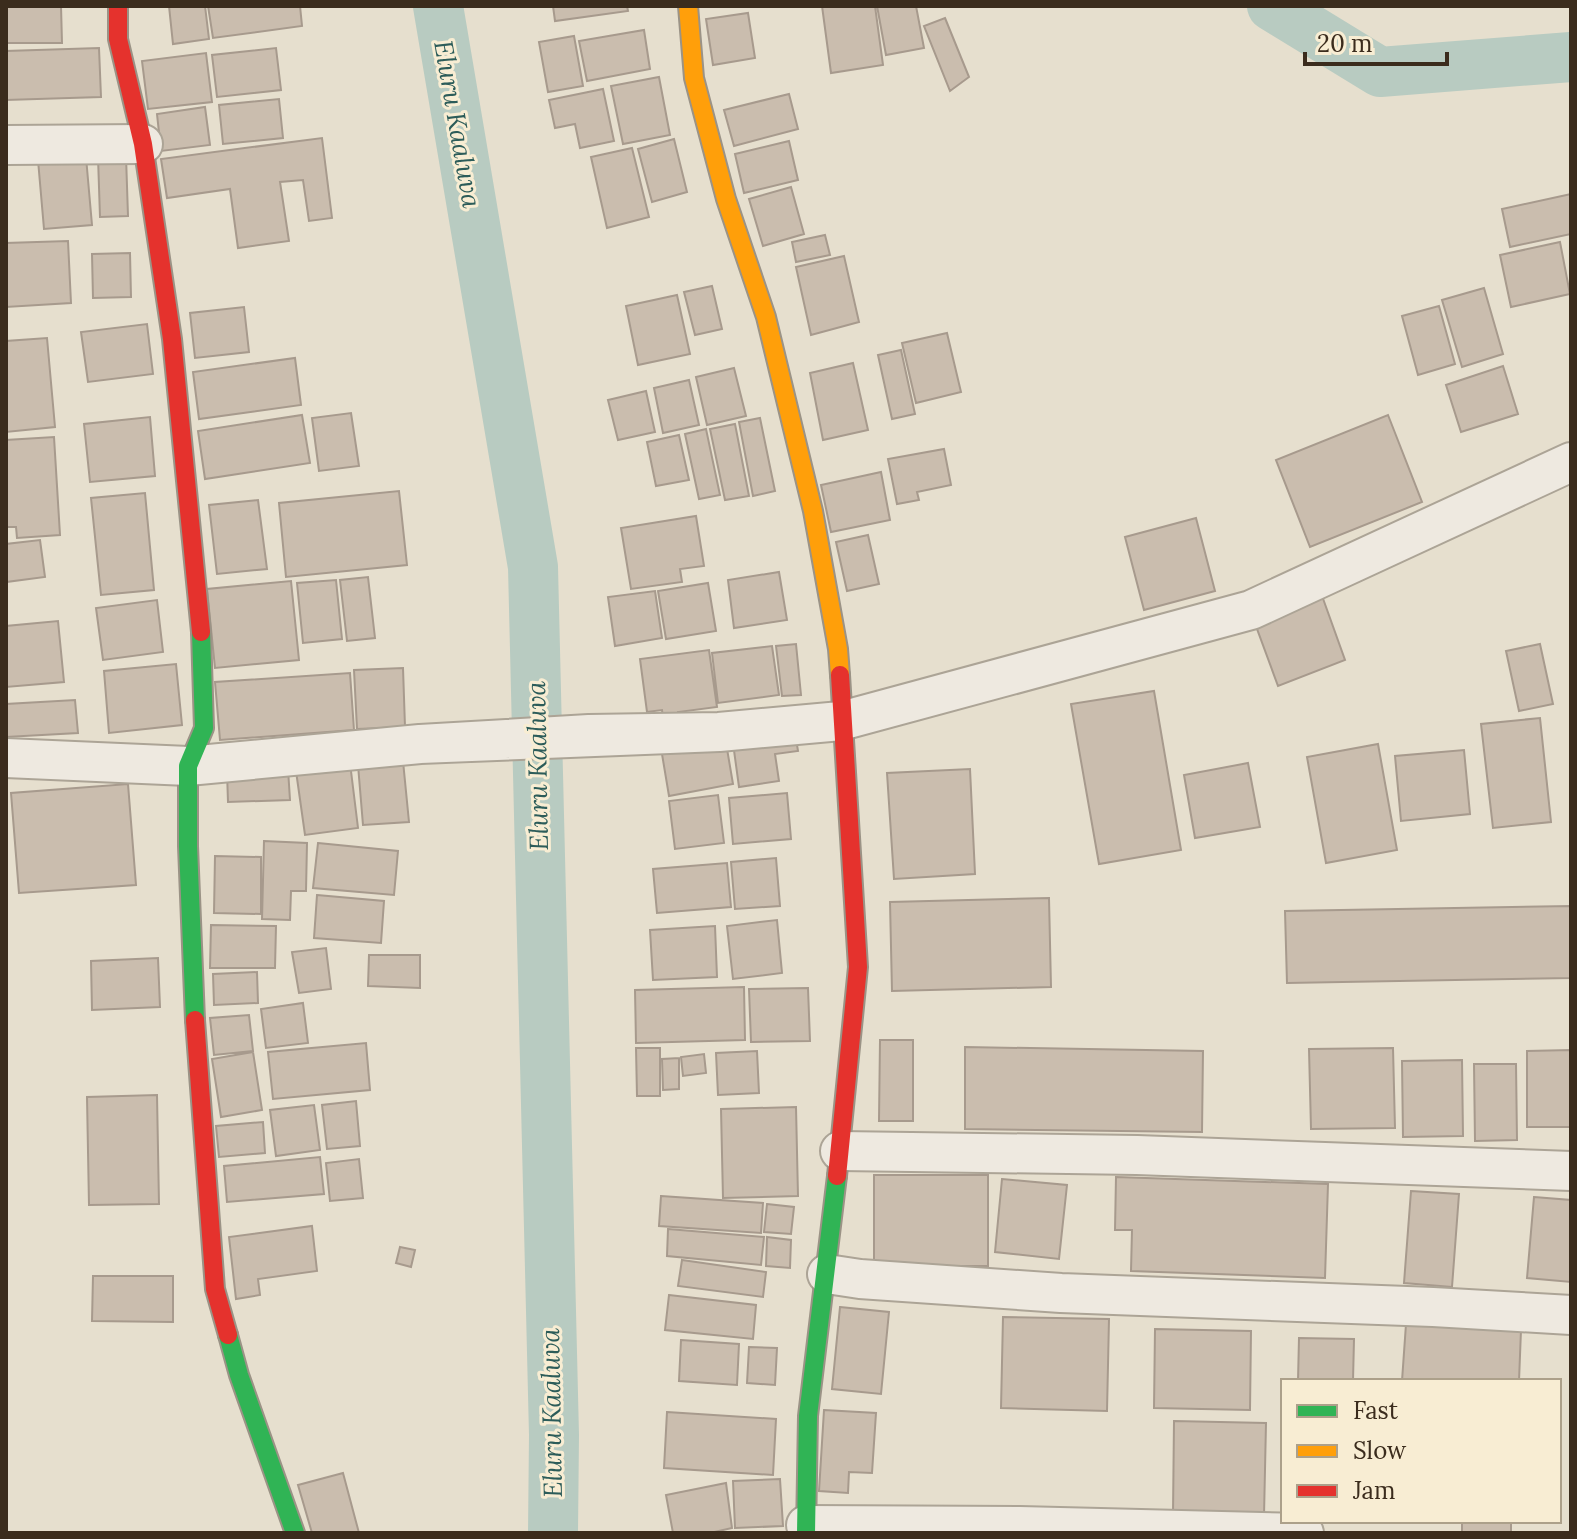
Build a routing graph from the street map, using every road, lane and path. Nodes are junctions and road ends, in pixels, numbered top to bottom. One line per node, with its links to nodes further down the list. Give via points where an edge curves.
1 (118, 6): 3 (street, via 118,39)
2 (688, 6): 6 (street, via 694,78 726,199 766,317 813,511 838,649)
3 (143, 144): 4 (street); 8 (street, via 172,339 203,657 204,728)
4 (6, 145)
5 (1571, 462): 6 (street, via 1251,610)
6 (841, 721): 8 (street, via 719,732 420,744); 9 (street, via 858,967)
7 (6, 758): 8 (street)
8 (188, 766): 14 (street, via 196,1049 215,1289)
9 (840, 1151): 10 (street, via 1137,1155); 11 (street)
10 (1571, 1171)
11 (827, 1274): 12 (street, via 1061,1293); 13 (street, via 808,1416)
12 (1571, 1315)
13 (806, 1529): 15 (street, via 1036,1526)
14 (295, 1533)
15 (1304, 1533)

